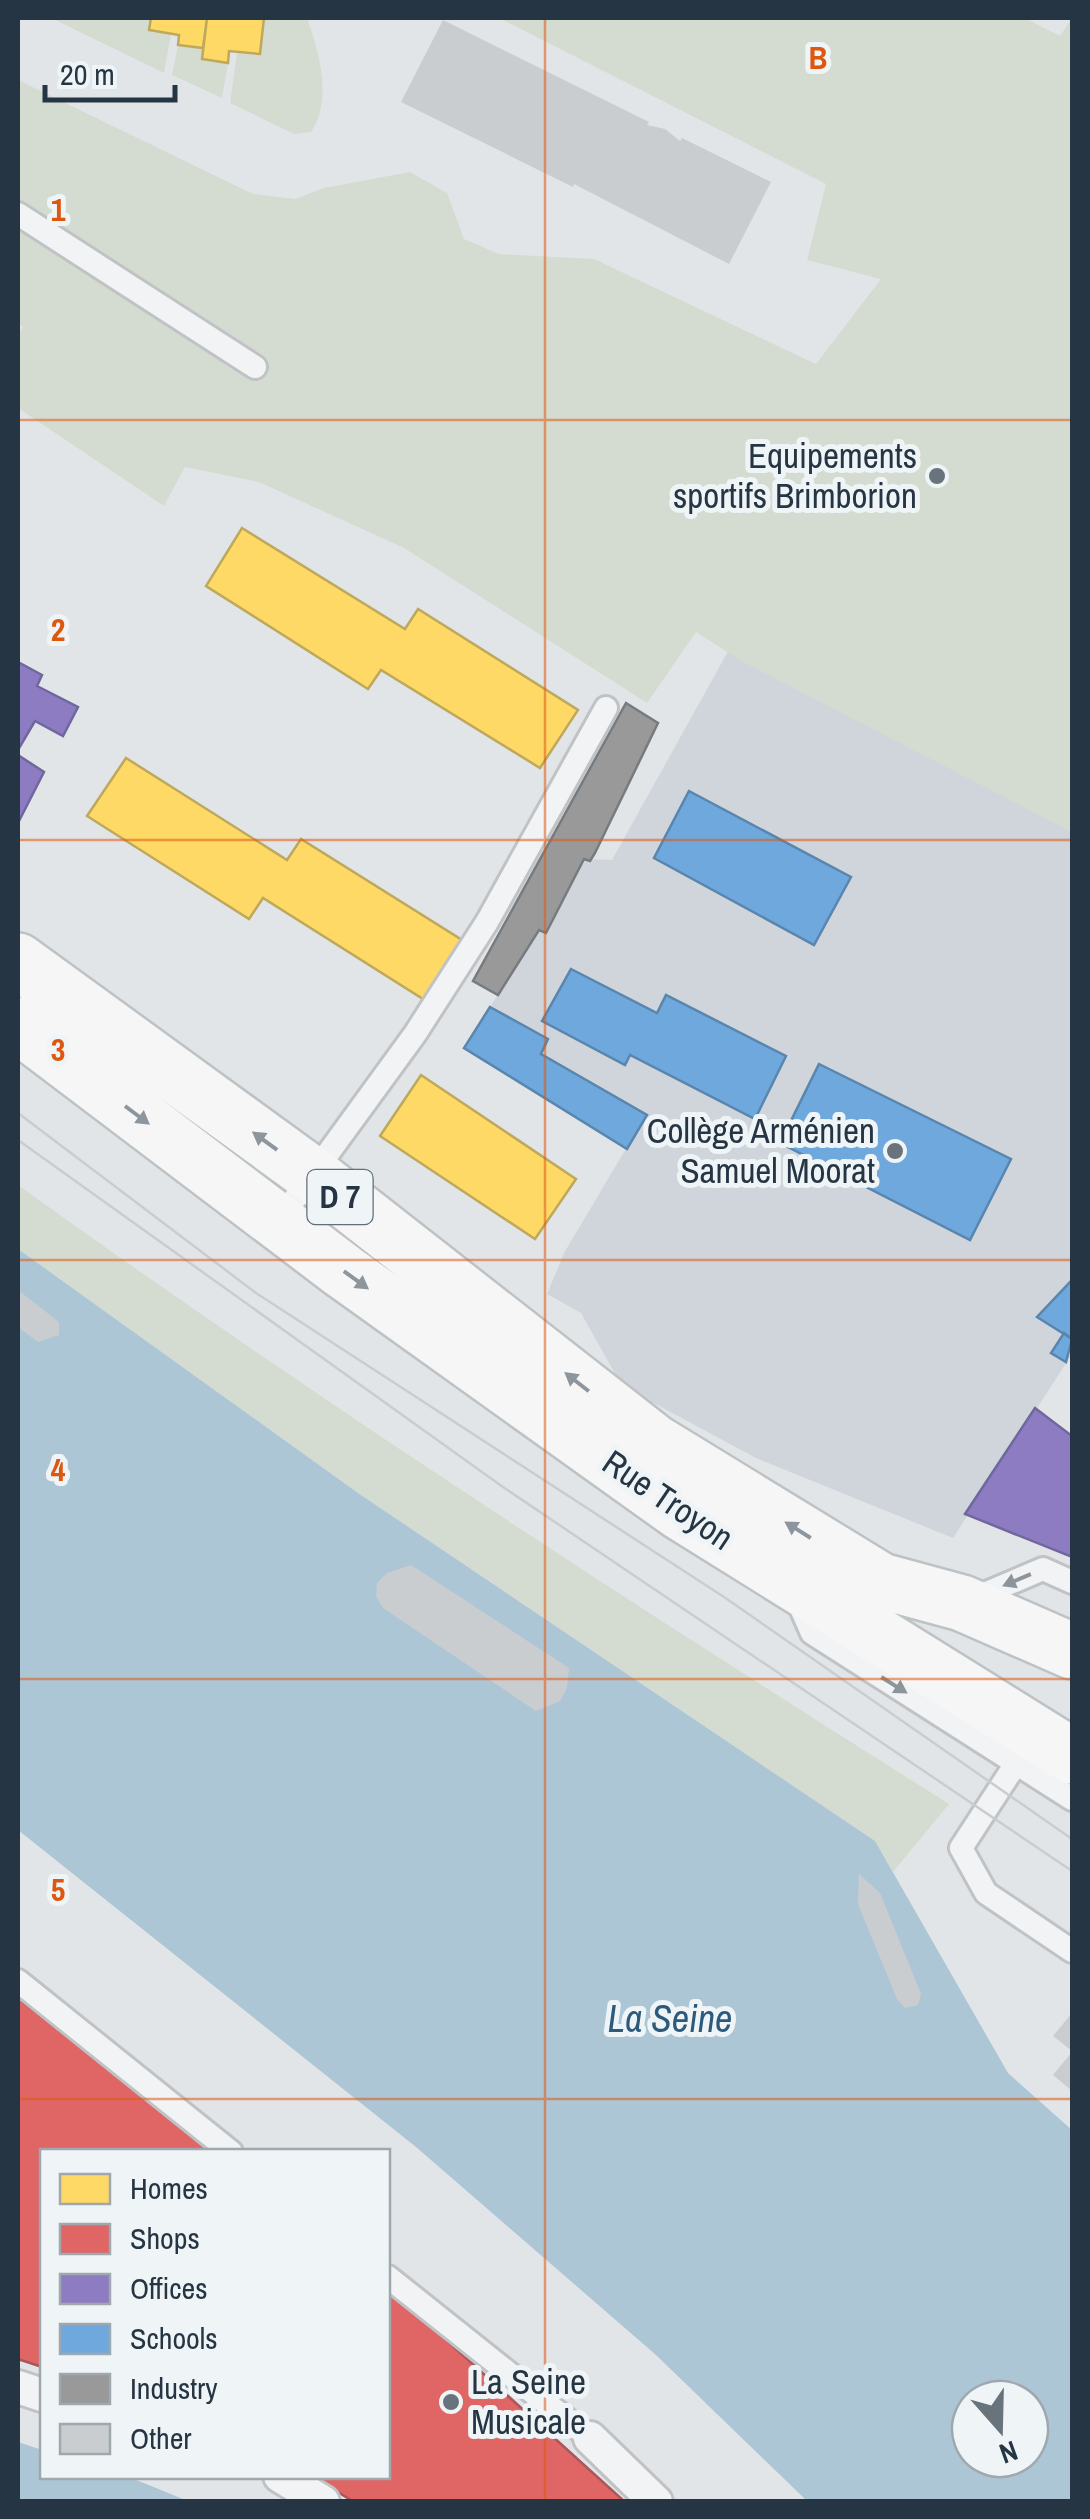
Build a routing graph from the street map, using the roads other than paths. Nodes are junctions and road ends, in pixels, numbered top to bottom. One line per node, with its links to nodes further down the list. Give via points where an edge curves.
1 (18, 214): 2 (lane)
2 (255, 367)
3 (606, 708): 6 (lane, via 488,922)
4 (18, 961): 6 (main road, Rue Troyon / D 7, one-way to 4)
5 (18, 1025): 7 (main road, Rue Troyon / D 7, one-way to 7)
6 (314, 1176): 7 (lane, D 7); 10 (main road, Rue Troyon / D 7, one-way to 6, via 881,1582 654,1442)
7 (278, 1222): 8 (main road, Rue Troyon / D 7, one-way to 8, via 680,1512)
8 (788, 1577): 12 (main road, Rue Troyon / D 7); 15 (lane, one-way to 15, via 812,1632)
9 (1072, 1582): 10 (lane, one-way to 10, via 1043,1569)
10 (962, 1603): 11 (main road, Rue Troyon / D 7)
11 (1072, 1651)
12 (992, 1705): 13 (main road); 14 (main road, Rue Troyon / D 7)
13 (1072, 1739)
14 (1072, 1756)
15 (1017, 1762): 16 (lane); 17 (lane, via 961,1848 986,1893)
16 (1072, 1798)
17 (1072, 1950)
18 (18, 1982): 19 (lane)
19 (227, 2149)
20 (390, 2278): 21 (lane)
21 (590, 2438): 24 (street)
22 (285, 2479): 23 (street)
23 (323, 2502)
24 (656, 2502)

